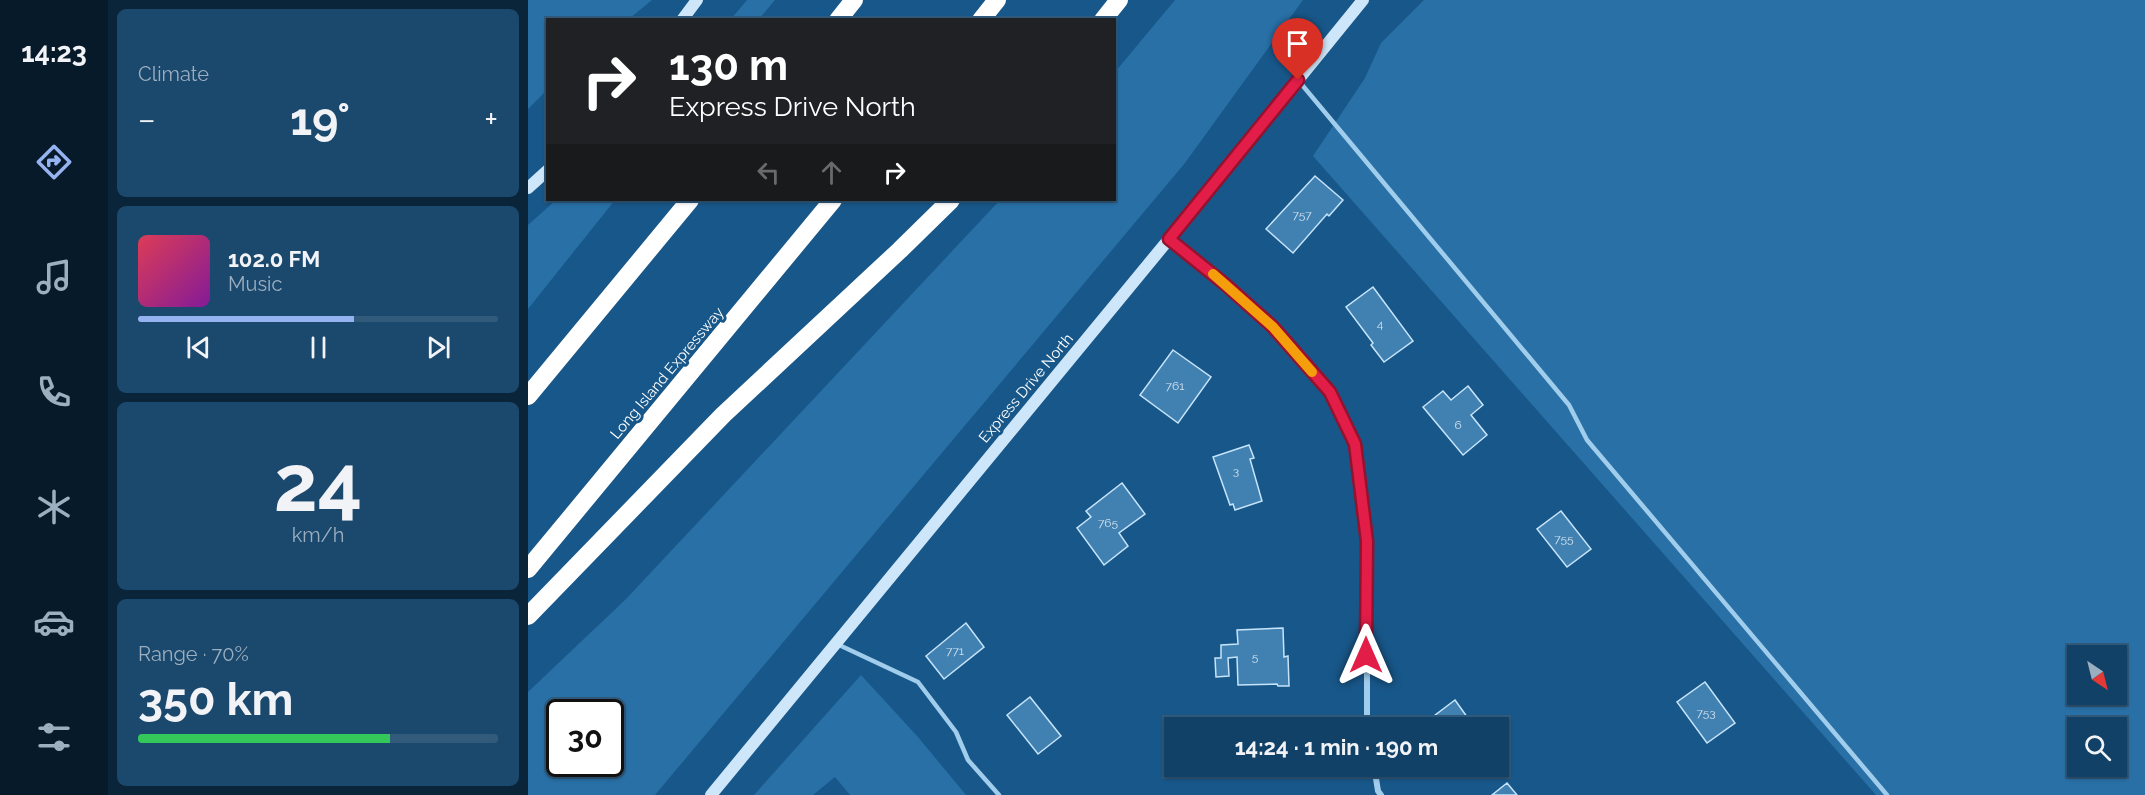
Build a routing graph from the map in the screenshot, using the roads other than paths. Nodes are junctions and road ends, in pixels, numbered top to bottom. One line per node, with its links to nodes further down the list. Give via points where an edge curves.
1 (697, 0): 6 (main road)
2 (854, 0): 7 (highway)
3 (997, 0): 8 (highway)
4 (1119, 0): 9 (highway)
5 (1363, 0): 10 (main road, Express Drive North)
6 (684, 18)
7 (839, 18)
8 (983, 18)
9 (1105, 18)
10 (1298, 80): 16 (main road, Express Drive North); 26 (lane, via 1569,405 1587,440)
11 (546, 172): 12 (main road)
12 (528, 188)
13 (689, 201): 17 (highway)
14 (832, 201): 18 (highway, Long Island Expressway)
15 (950, 201): 19 (highway, via 723,415)
16 (1169, 239): 20 (main road, Express Drive North); 21 (street, via 1273,327 1330,392 1355,444 1367,541)
17 (528, 396)
18 (528, 569)
19 (528, 616)
20 (835, 643): 23 (main road, Express Drive North); 24 (lane, via 918,682 956,732 968,760)
21 (1367, 717)
22 (1376, 777): 25 (street)
23 (711, 795)
24 (999, 795)
25 (1381, 795)
26 (1887, 795)

